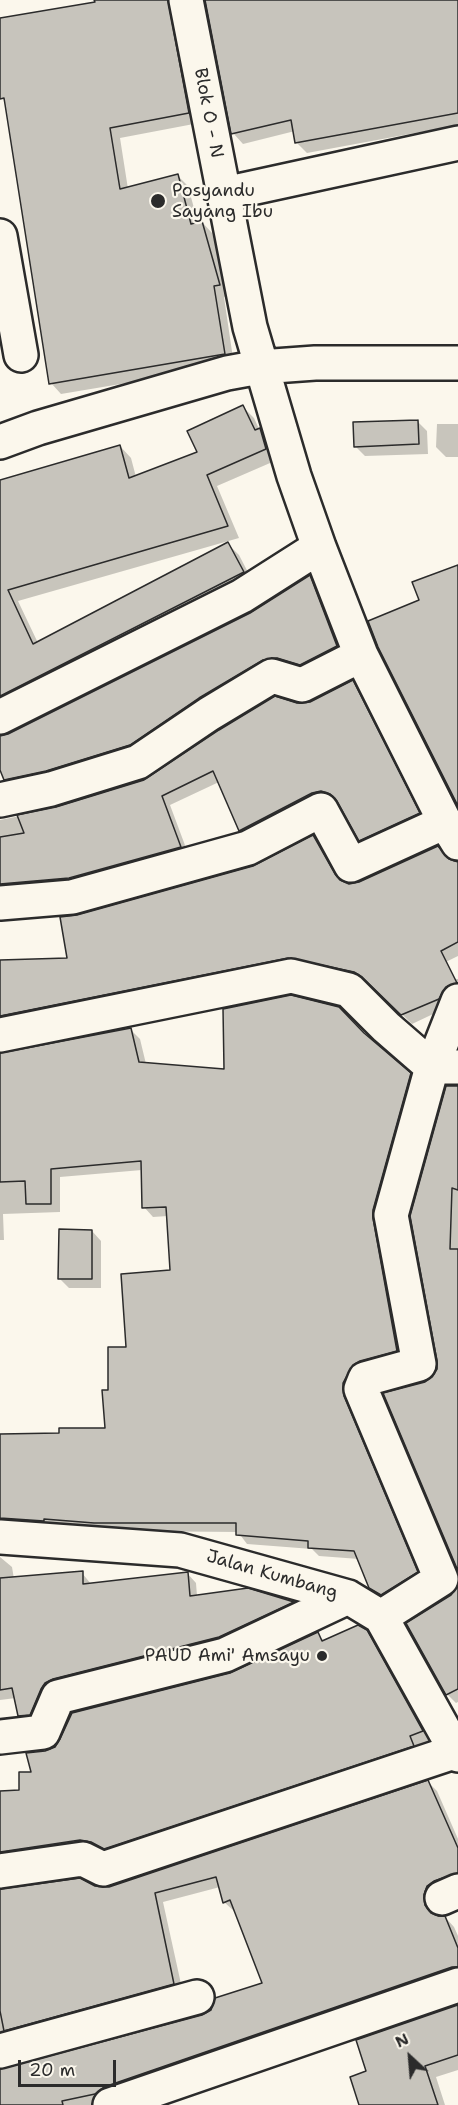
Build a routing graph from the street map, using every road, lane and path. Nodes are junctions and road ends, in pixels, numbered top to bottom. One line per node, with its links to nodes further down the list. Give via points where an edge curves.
1 (186, 0): 3 (street, Blok O - N)
2 (458, 143): 3 (street)
3 (224, 194): 7 (street, Blok O - N)
4 (0, 237): 5 (street)
5 (21, 355)
6 (458, 363): 7 (street)
7 (260, 367): 8 (street, via 227,373); 9 (street, Blok O - N)
8 (0, 442)
9 (319, 547): 10 (street, Blok O - N); 11 (street, via 242,596)
10 (361, 655): 12 (street, via 302,685 272,676 138,762); 13 (street, Blok O - N)
11 (0, 717)
12 (0, 800)
13 (452, 833): 14 (street, via 351,865 321,810 248,848 72,897)
14 (0, 903)
15 (458, 1001): 17 (street)
16 (0, 1035): 17 (street, via 291,976 349,990 386,1027)
17 (445, 1067): 20 (street, via 391,1215 419,1364 365,1378 361,1389 441,1579)
18 (0, 1537): 19 (street, Jalan Kumbang, via 180,1550)
19 (348, 1597): 20 (street, Jalan Kumbang); 21 (street, via 225,1655 58,1697 43,1732)
20 (381, 1617): 22 (street, Jalan Kumbang)
21 (0, 1737)
22 (457, 1753): 23 (street, via 103,1869 83,1859)
23 (0, 1871)
24 (458, 1985): 27 (street)
25 (197, 1997): 26 (street)
26 (0, 2051)
27 (110, 2105)

